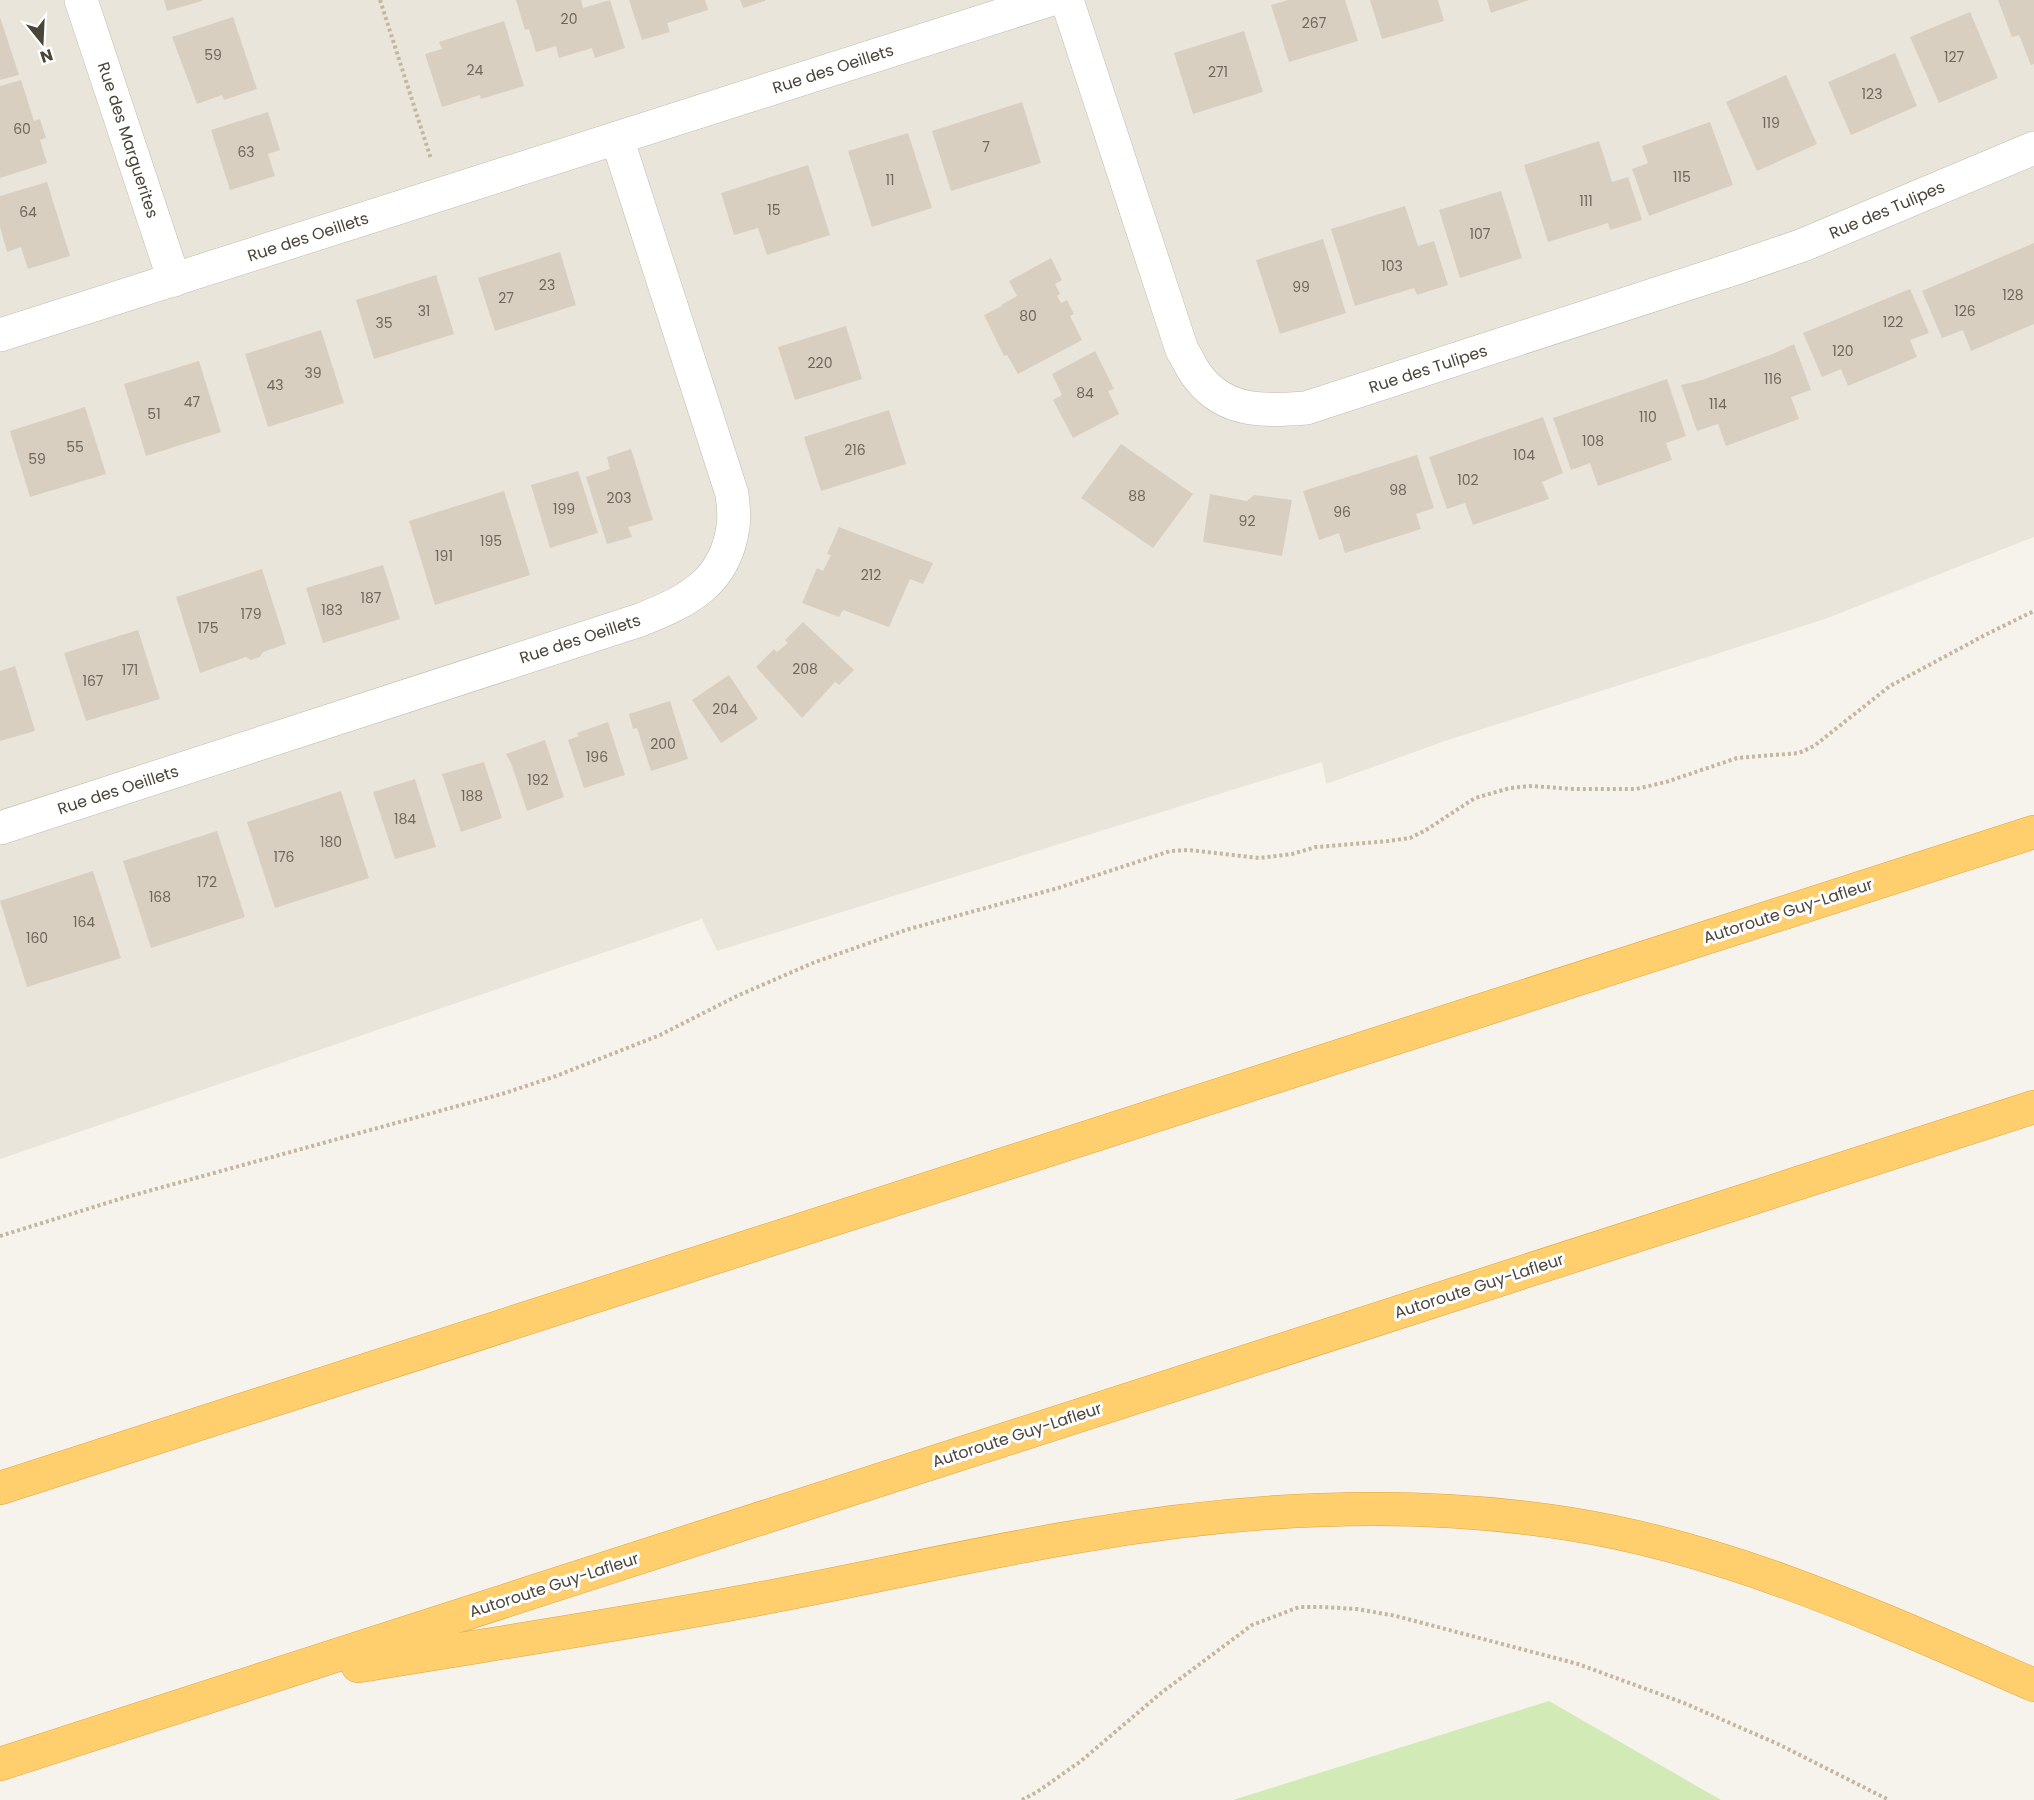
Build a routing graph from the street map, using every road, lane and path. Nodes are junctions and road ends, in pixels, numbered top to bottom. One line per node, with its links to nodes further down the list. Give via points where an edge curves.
1 (81, 0): 8 (street, Rue des Marguerites)
2 (380, 0): 7 (path)
3 (1049, 0): 5 (street, Rue des Oeillets)
4 (1067, 0): 6 (street, Rue des Tulipes, via 1182,350 1199,378 1217,396 1245,408 1278,410 1315,405 1739,267 1803,245)
5 (617, 138): 7 (street, Rue des Oeillets); 11 (street, Rue des Oeillets, via 732,494 734,525 727,552 712,577 693,596 640,620)
6 (2034, 148)
7 (442, 194): 8 (street, Rue des Oeillets)
8 (174, 280): 9 (street, Rue des Oeillets)
9 (0, 334)
10 (2034, 611): 14 (path, via 1890,686 1822,740 1799,753 1737,758 1636,789 1510,788 1475,798 1426,830 1399,840 1317,847 1259,858 1170,851 814,962 660,1035 505,1093 123,1198)
11 (0, 828)
12 (2034, 832): 15 (highway, Autoroute Guy-Lafleur)
13 (2034, 1107): 16 (highway, Autoroute Guy-Lafleur)
14 (0, 1236)
15 (0, 1488)
16 (246, 1684): 17 (highway, via 758,1599 1093,1534 1303,1510 1417,1509 1572,1524 1684,1548 1750,1568 1869,1614); 18 (highway, Autoroute Guy-Lafleur)
17 (2034, 1685)
18 (0, 1764)
19 (1022, 1800): 20 (path, via 1081,1761 1161,1693 1251,1625 1299,1607 1322,1607 1396,1616 1578,1664 1779,1744)
20 (1889, 1800)

